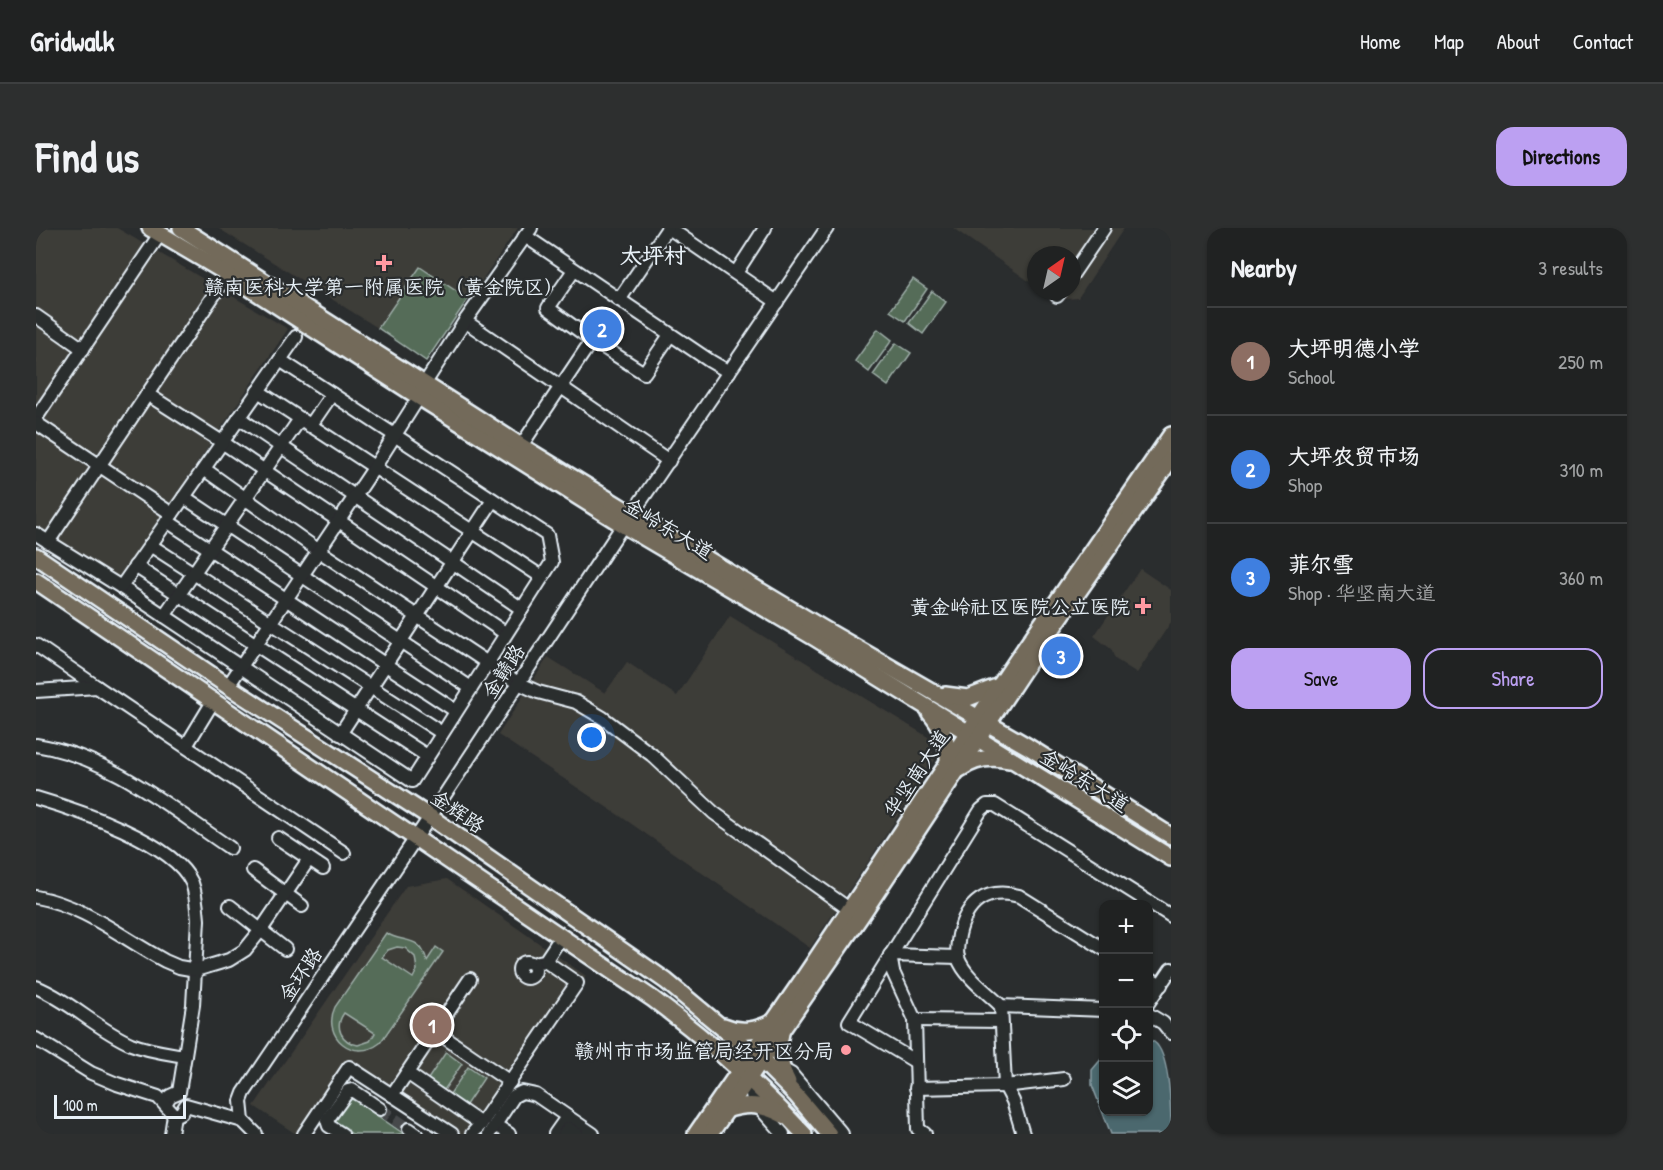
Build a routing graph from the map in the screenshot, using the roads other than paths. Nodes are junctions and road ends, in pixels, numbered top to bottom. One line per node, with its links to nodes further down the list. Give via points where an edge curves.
1 (181, 228): 22 (main road, 金岭东大道)
2 (668, 228): 10 (street); 12 (street)
3 (765, 228): 10 (street)
4 (826, 228): 13 (street, 金赣路)
5 (1101, 229): 8 (street)
6 (155, 231): 11 (main road, 金岭东大道); 19 (street)
7 (528, 232): 9 (street); 15 (street)
8 (1081, 261)
9 (574, 270): 12 (street); 18 (street, via 549,308)
10 (736, 273): 13 (street)
11 (228, 274): 25 (street); 27 (main road, 金岭东大道)
12 (619, 300): 16 (street)
13 (777, 302): 21 (street, 金赣路)
14 (36, 316): 19 (street)
15 (465, 321): 22 (street); 23 (street)
16 (670, 335): 18 (street, via 644,373); 21 (street)
17 (296, 337): 20 (street)
18 (592, 340): 23 (street)
19 (83, 349): 28 (street)
20 (280, 360): 24 (street); 26 (street)
21 (729, 372): 38 (street, 金赣路)
22 (426, 383): 35 (main road, 金岭东大道)
23 (560, 387): 35 (street); 38 (street)
24 (258, 391): 29 (street); 30 (street)
25 (147, 394): 34 (street); 39 (street)
26 (332, 394): 30 (street); 33 (street)
27 (419, 397): 33 (street); 48 (main road, 金岭东大道)
28 (36, 418)
29 (239, 418): 34 (street); 36 (street)
30 (305, 422): 36 (street); 40 (street)
31 (36, 423): 39 (street)
32 (1171, 435): 85 (main road, 华坚南大道)
33 (395, 436): 40 (street); 46 (street)
34 (222, 442): 41 (street); 42 (street)
35 (521, 446): 48 (main road, 金岭东大道)
36 (281, 447): 42 (street); 44 (street)
37 (1171, 459): 85 (main road, 华坚南大道)
38 (669, 461): 48 (street, 金赣路)
39 (100, 465): 47 (street); 53 (street)
40 (374, 468): 44 (street); 51 (street)
41 (204, 469): 43 (street); 45 (street)
42 (264, 471): 45 (street); 49 (street)
43 (184, 497): 47 (street); 50 (street)
44 (355, 497): 49 (street); 58 (street)
45 (245, 500): 50 (street); 56 (street)
46 (493, 500): 51 (street); 62 (street, via 547,535 552,562)
47 (170, 517): 54 (street); 55 (street)
48 (628, 520): 73 (main road, 金岭东大道); 80 (street, 金赣路)
49 (339, 521): 56 (street); 65 (street)
50 (227, 525): 55 (street); 61 (street)
51 (472, 532): 58 (street); 62 (street)
52 (36, 534): 53 (street)
53 (48, 542): 64 (street)
54 (150, 545): 59 (street); 60 (street)
55 (210, 549): 60 (street); 67 (street)
56 (319, 551): 61 (street); 69 (street)
57 (36, 556): 81 (main road, 金辉路)
58 (452, 562): 65 (street); 68 (street)
59 (135, 566): 64 (street); 66 (street)
60 (194, 573): 66 (street); 71 (street)
61 (303, 576): 67 (street); 74 (street)
62 (542, 577): 68 (street)
63 (36, 581): 88 (main road)
64 (121, 587): 70 (street)
65 (436, 587): 69 (street); 72 (street)
66 (179, 595): 70 (street); 76 (street)
67 (287, 600): 71 (street); 78 (street)
68 (522, 609): 72 (street)
69 (417, 615): 74 (street); 77 (street)
70 (164, 616): 79 (street)
71 (272, 623): 76 (street); 83 (street)
72 (505, 633): 77 (street)
73 (818, 633): 87 (main road, 金岭东大道); 89 (main road, 金岭东大道)
74 (400, 641): 78 (street); 84 (street)
75 (36, 645): 82 (street)
76 (257, 645): 79 (street); 90 (street)
77 (487, 662): 80 (street); 84 (street)
78 (385, 665): 83 (street); 91 (street)
79 (242, 668): 81 (street); 94 (street)
80 (518, 683): 103 (street, 金赣路); 117 (street, via 576,702 603,717 652,755 714,813)
81 (228, 686): 103 (main road, 金辉路)
82 (97, 687): 86 (street); 97 (street)
83 (371, 687): 90 (street); 93 (street)
84 (471, 688): 91 (street)
85 (1004, 689): 87 (main road, via 968,698); 92 (main road, 华坚南大道); 98 (main road, via 1004,716)
86 (36, 691)
87 (934, 692): 92 (main road, 金岭东大道)
88 (214, 700): 97 (street); 106 (main road)
89 (925, 706): 95 (main road, 金岭东大道); 101 (main road, via 944,736)
90 (356, 710): 94 (street); 99 (street)
91 (456, 711): 93 (street)
92 (983, 721): 95 (main road, 华坚南大道); 98 (main road, 金岭东大道)
93 (442, 733): 99 (street)
94 (340, 734): 99 (street, via 412,781)
95 (973, 736): 100 (main road, 金岭东大道); 101 (main road, 华坚南大道)
96 (36, 745): 107 (street, via 88,759 131,780)
97 (186, 746): 108 (street)
98 (1027, 746): 104 (main road, 金岭东大道)
99 (427, 756)
100 (1016, 762): 101 (main road, via 981,759); 109 (main road, 金岭东大道)
101 (953, 767): 117 (main road, 华坚南大道)
102 (36, 798): 126 (street, via 93,817 144,841 167,855 186,874 197,908)
103 (430, 818): 106 (street, 金赣路); 136 (main road, 金辉路, via 666,981)
104 (1171, 836)
105 (278, 838): 110 (street)
106 (416, 838): 120 (main road); 164 (street, 金环路, via 244,1093)
107 (230, 849)
108 (344, 853)
109 (1171, 858)
110 (309, 859): 111 (street); 113 (street)
111 (323, 868)
112 (253, 870): 113 (street)
113 (286, 893): 116 (street); 119 (street)
114 (36, 897): 126 (street, via 78,909 165,961)
115 (230, 906): 119 (street)
116 (303, 906)
117 (855, 913): 138 (main road, 华坚南大道)
118 (1171, 915): 123 (street, via 995,806 987,805)
119 (261, 930): 122 (street); 126 (street, via 229,960)
120 (561, 937): 141 (main road); 150 (street, via 538,962 577,983)
121 (1099, 946): 124 (street, via 1019,896 1006,892 991,894 967,912 958,940)
122 (285, 949)
123 (890, 955): 124 (street); 135 (street, via 893,972); 145 (street, via 849,1022)
124 (958, 957): 132 (street, via 972,978)
125 (1171, 969): 129 (street)
126 (196, 970): 143 (street)
127 (470, 979): 139 (street)
128 (1153, 980): 129 (street)
129 (1161, 985): 131 (street)
130 (36, 987): 143 (street, via 131,1043)
131 (1153, 997)
132 (1001, 1006): 133 (street); 137 (street)
133 (1099, 1010)
134 (1153, 1017): 140 (street)
135 (915, 1020): 137 (street); 145 (street)
136 (717, 1022): 138 (main road, via 742,1031); 144 (main road, 金辉路)
137 (1001, 1022): 151 (street)
138 (777, 1026): 144 (main road, 华坚南大道); 146 (main road)
139 (435, 1030): 147 (street); 150 (street)
140 (1171, 1033)
141 (704, 1038): 148 (main road); 156 (main road, via 724,1071)
142 (36, 1039): 157 (street, via 91,1073 158,1096)
143 (185, 1056): 153 (street)
144 (756, 1056): 146 (street); 148 (main road, 华坚南大道); 155 (main road, 金辉路)
145 (916, 1062): 152 (street)
146 (783, 1070): 155 (main road); 182 (street, via 791,1074)
147 (407, 1073): 154 (street); 165 (street)
148 (744, 1073): 156 (main road, 华坚南大道); 159 (street); 163 (main road)
149 (1064, 1079): 151 (street)
150 (510, 1082): 165 (street)
151 (1005, 1086): 152 (street); 184 (street)
152 (916, 1088): 183 (street, via 918,1129)
153 (179, 1092): 157 (street); 158 (street)
154 (392, 1095): 168 (street, via 349,1067); 170 (street)
155 (796, 1095): 181 (main road, 金辉路)
156 (723, 1103): 159 (main road); 177 (main road, 华坚南大道); 178 (main road, 华坚南大道)
157 (165, 1104): 161 (street)
158 (186, 1104): 161 (street, via 181,1113); 164 (street)
159 (757, 1105): 163 (main road); 179 (street)
160 (380, 1109): 169 (street, via 348,1091 327,1120 329,1126)
161 (174, 1115): 166 (street)
162 (567, 1117): 165 (street, via 536,1095 522,1092 514,1096); 173 (street); 176 (street)
163 (789, 1118): 180 (main road)
164 (243, 1121): 167 (street)
165 (488, 1128): 171 (street); 172 (street)
166 (171, 1134)
167 (256, 1134)
168 (304, 1134)
169 (342, 1134)
170 (452, 1134)
171 (472, 1134)
172 (509, 1134)
173 (555, 1134)
174 (564, 1134): 175 (street, via 568,1128)
175 (577, 1134)
176 (593, 1134)
177 (696, 1134)
178 (710, 1134)
179 (783, 1134)
180 (804, 1134)
181 (829, 1134)
182 (842, 1134)
183 (925, 1134)
184 (1023, 1134)

